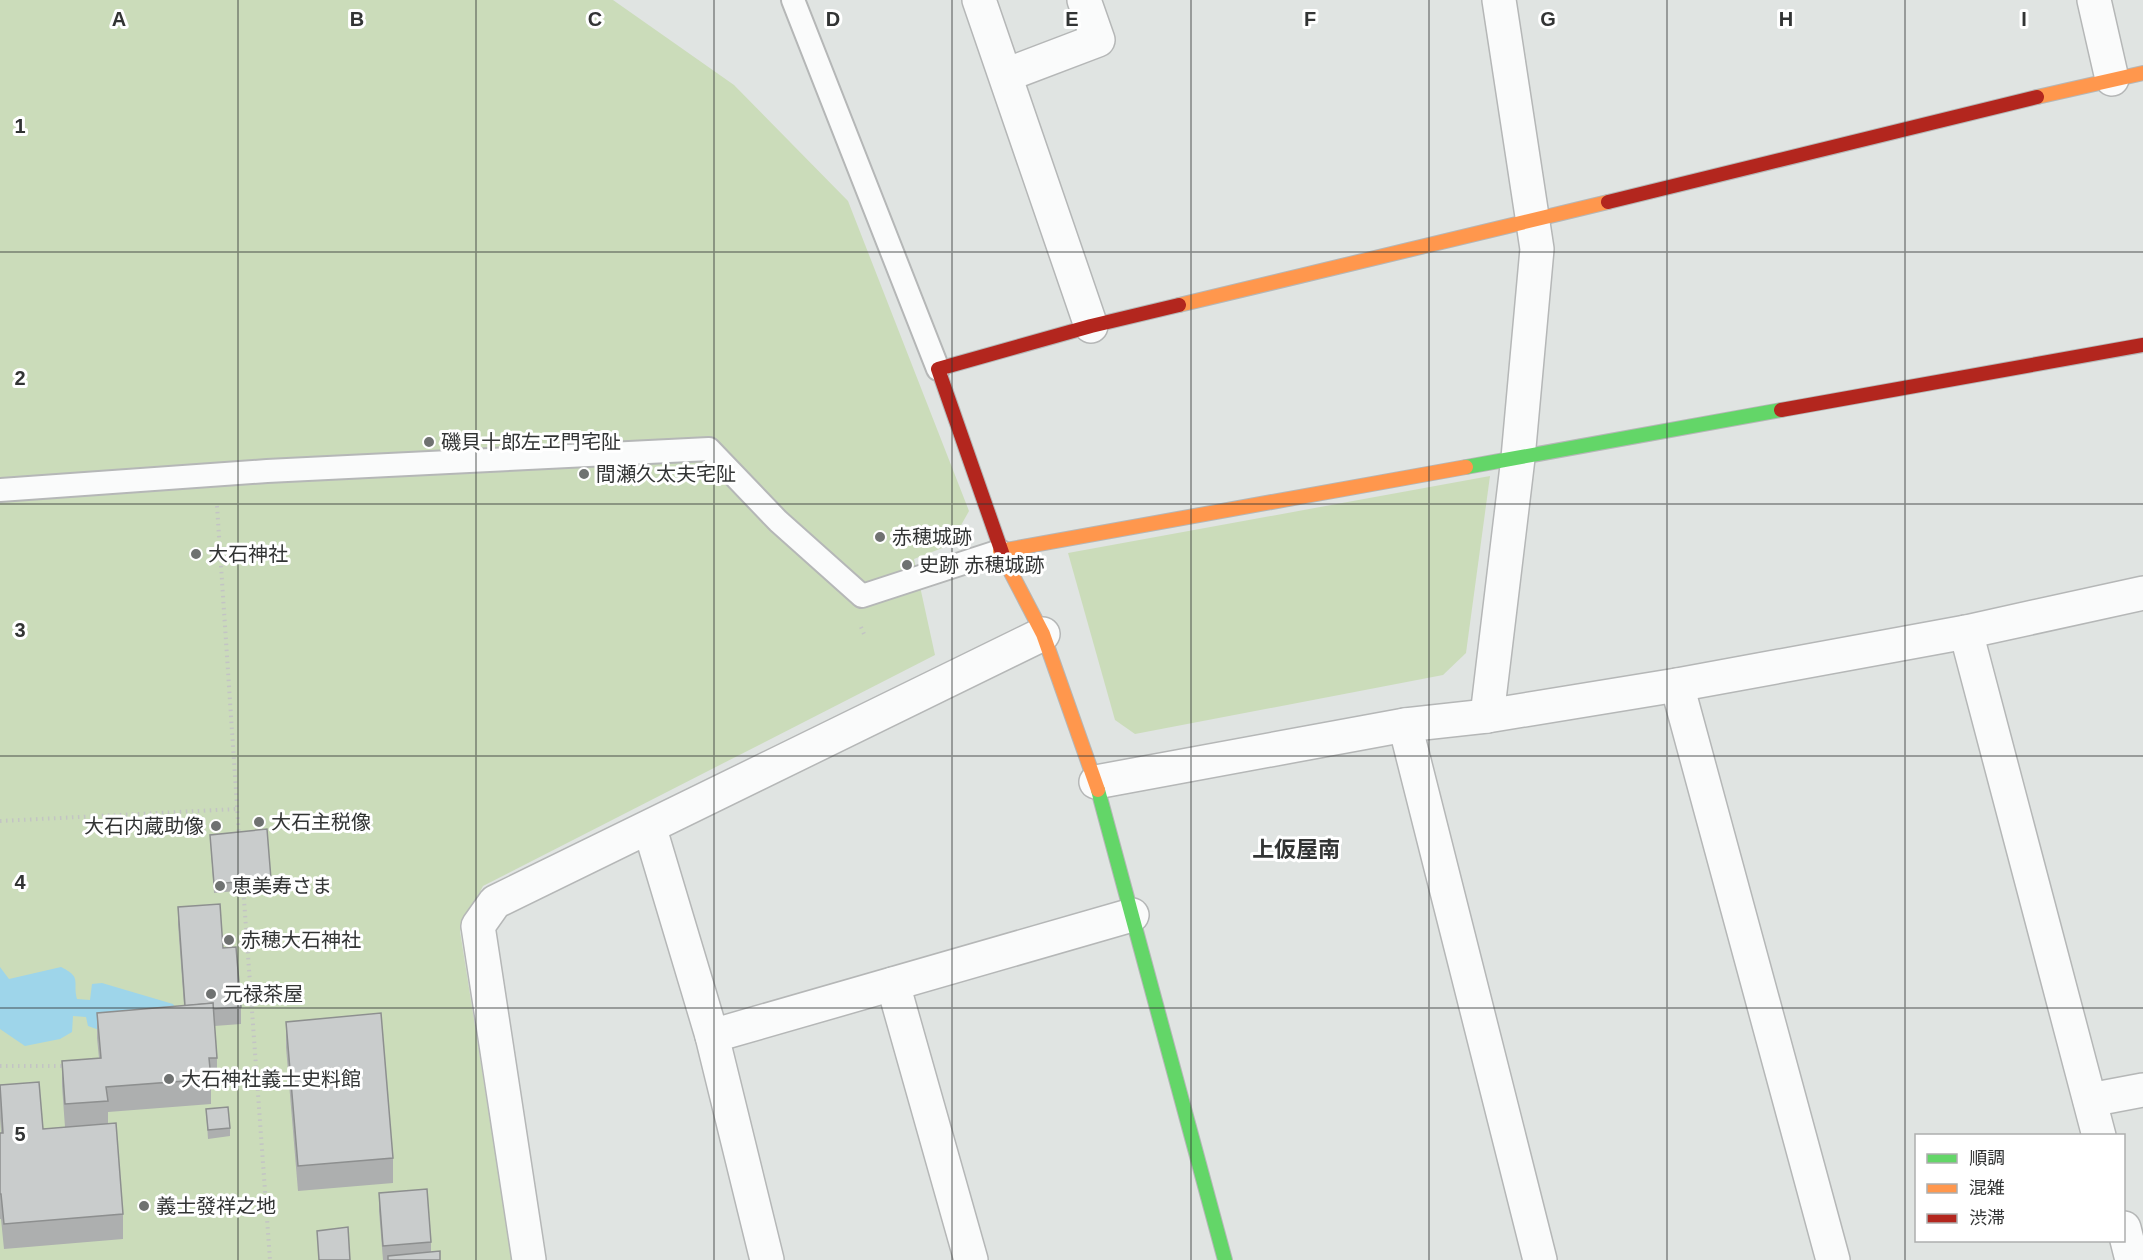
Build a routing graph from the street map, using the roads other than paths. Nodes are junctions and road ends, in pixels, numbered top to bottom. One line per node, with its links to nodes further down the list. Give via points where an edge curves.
1 (793, 0): 11 (lane)
2 (979, 0): 6 (street)
3 (1084, 0): 6 (street, via 1098,40)
4 (1499, 0): 8 (street)
5 (2094, 0): 7 (street)
6 (1006, 75): 9 (street)
7 (2127, 76): 8 (street)
8 (1532, 221): 9 (street); 12 (street, via 1537,249)
9 (1091, 326): 11 (street)
10 (2143, 345): 12 (street)
11 (938, 369): 14 (street)
12 (1518, 458): 14 (street); 19 (street)
13 (0, 490): 14 (lane, via 709,449 778,521 862,596)
14 (1000, 551): 17 (street)
15 (2143, 593): 16 (street)
16 (1966, 632): 18 (street); 27 (street)
17 (1043, 634): 21 (street); 22 (street)
18 (1677, 685): 19 (street); 35 (street)
19 (1487, 716): 20 (street)
20 (1405, 725): 21 (street); 34 (street)
21 (1096, 782): 23 (street)
22 (650, 828): 25 (street); 30 (street, via 495,902 478,926)
23 (1132, 915): 24 (street); 33 (street)
24 (893, 984): 25 (street); 32 (street)
25 (712, 1036): 31 (street)
26 (2143, 1090): 27 (street)
27 (2090, 1100): 28 (street)
28 (2098, 1134)
29 (2125, 1232): 36 (street)
30 (529, 1260)
31 (767, 1260)
32 (971, 1260)
33 (1225, 1260)
34 (1540, 1260)
35 (1833, 1260)
36 (2132, 1260)

